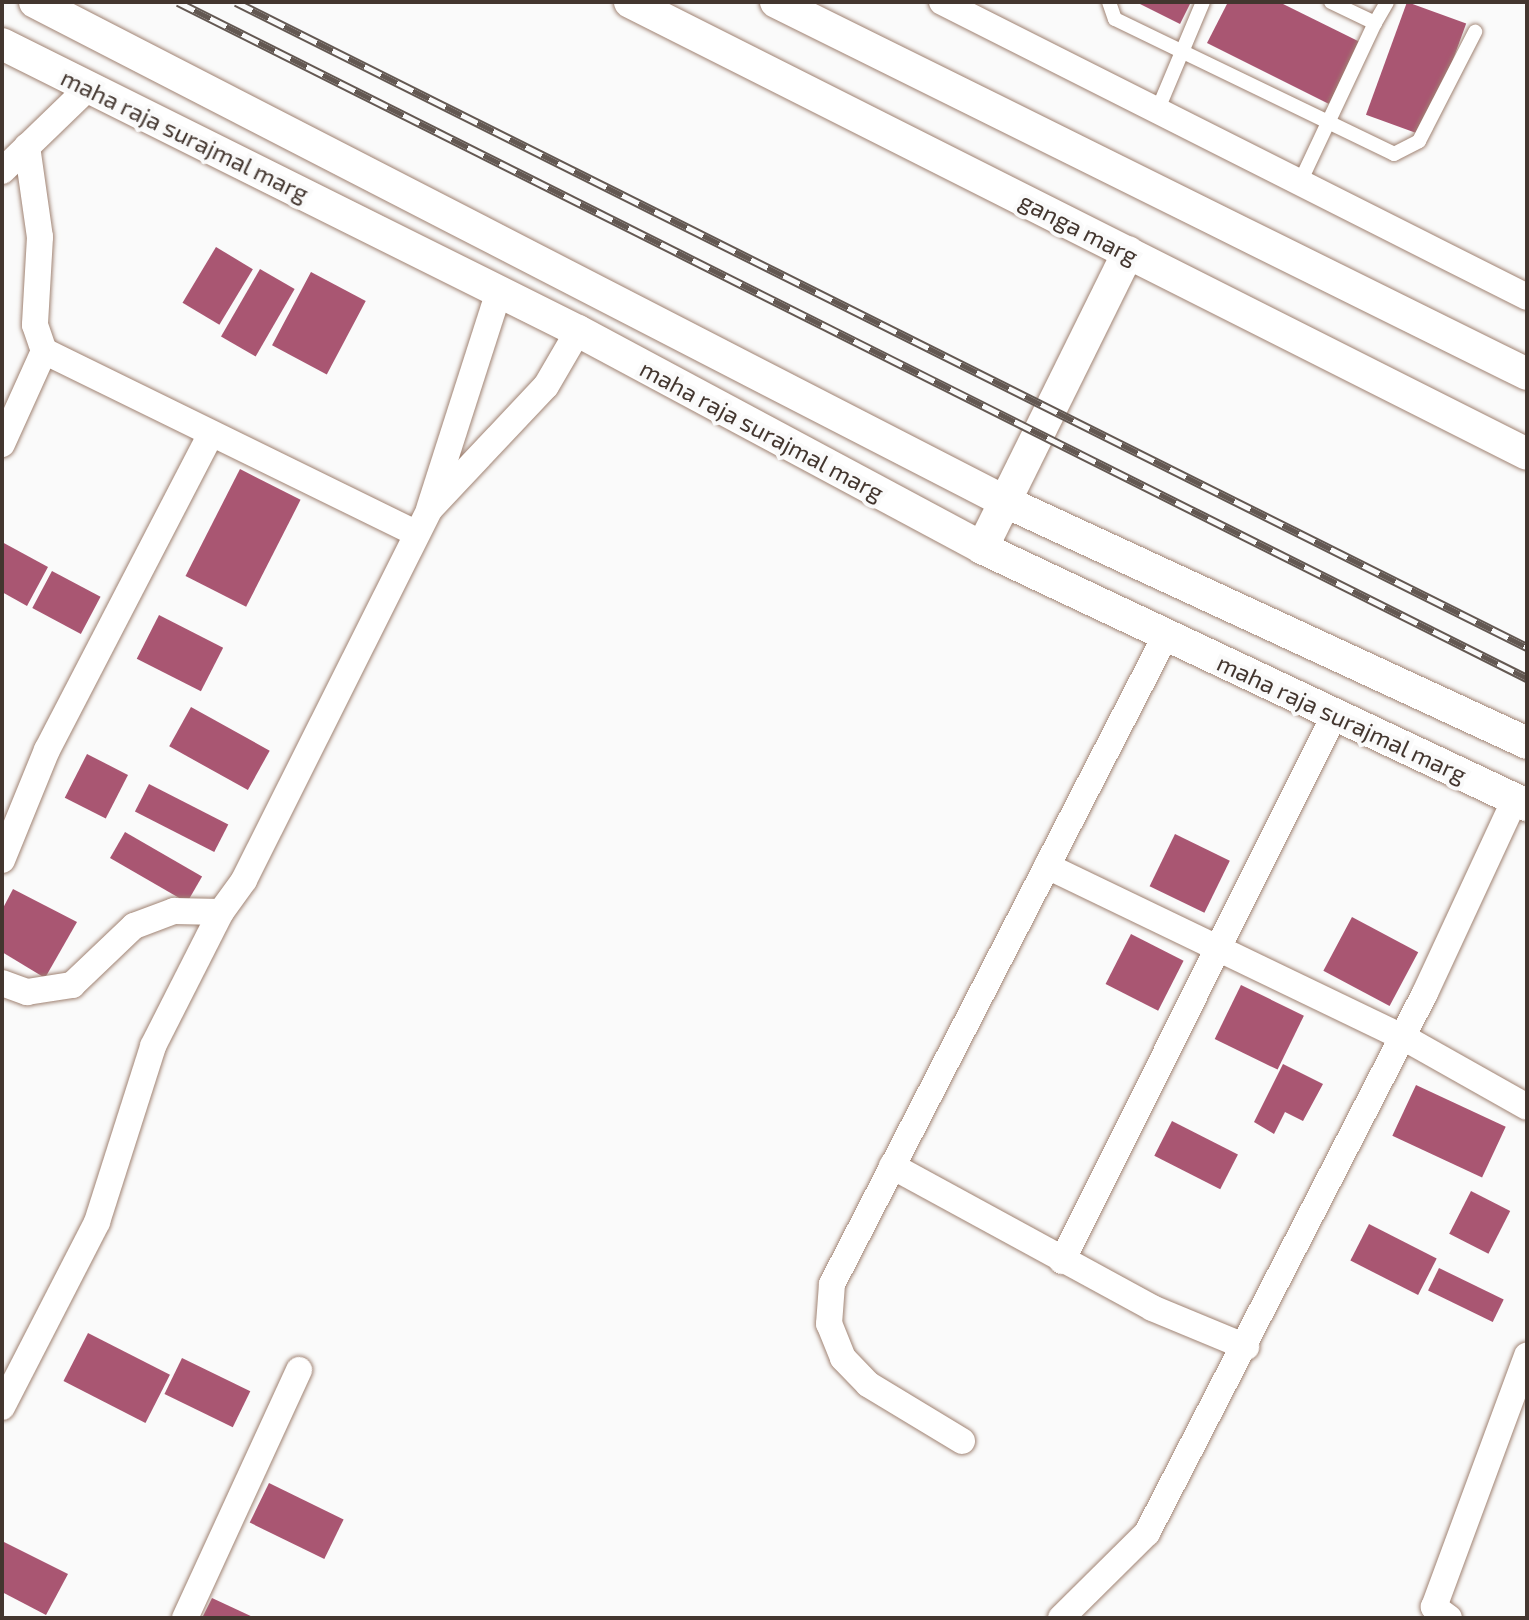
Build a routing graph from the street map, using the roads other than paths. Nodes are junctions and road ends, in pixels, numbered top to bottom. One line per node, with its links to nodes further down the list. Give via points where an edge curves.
1 (35, 2): 28 (street, maha raja surajmal marg)
2 (630, 2): 19 (street, ganga marg)
3 (776, 2): 24 (street)
4 (942, 2): 14 (street)
5 (1109, 2): 12 (lane, via 1115,19)
6 (1203, 2): 12 (lane)
7 (1331, 2): 9 (lane)
8 (1387, 2): 9 (lane)
9 (1375, 23): 15 (lane)
10 (1475, 32): 15 (lane, via 1409,151 1378,152)
11 (2, 44): 13 (street, maha raja surajmal marg)
12 (1182, 52): 14 (lane); 15 (lane)
13 (89, 87): 16 (street); 20 (street, maha raja surajmal marg)
14 (1158, 109): 18 (street)
15 (1327, 125): 18 (lane)
16 (27, 146): 17 (street); 23 (street, via 40,237 35,325)
17 (2, 171)
18 (1302, 178): 21 (street)
19 (1128, 252): 27 (street, ganga marg); 28 (street)
20 (499, 291): 22 (street, maha raja surajmal marg); 29 (street)
21 (1527, 297)
22 (578, 331): 29 (street, via 546,386); 31 (street, maha raja surajmal marg)
23 (44, 351): 25 (street); 26 (street)
24 (1527, 374)
25 (210, 436): 30 (street); 36 (street, via 79,683)
26 (2, 444)
27 (1527, 454)
28 (1006, 502): 31 (street); 34 (street, maha raja surajmal marg)
29 (429, 510): 30 (street)
30 (417, 534): 38 (street, via 244,880)
31 (982, 548): 32 (street, maha raja surajmal marg)
32 (1166, 635): 33 (street, maha raja surajmal marg); 37 (street)
33 (1335, 714): 35 (street, maha raja surajmal marg); 39 (street)
34 (1527, 743)
35 (1521, 802): 41 (street)
36 (2, 860)
37 (1047, 866): 39 (street); 43 (street)
38 (221, 912): 40 (street, via 174,911 134,926 72,985 27,992); 48 (street, via 153,1046 97,1222)
39 (1217, 949): 41 (street); 44 (street)
40 (2, 983)
41 (1403, 1037): 42 (street); 45 (street)
42 (1527, 1107)
43 (892, 1166): 44 (street); 49 (street, via 832,1284 829,1324 843,1358 868,1384)
44 (1062, 1261): 45 (street)
45 (1246, 1347): 52 (street, via 1147,1533)
46 (1527, 1356): 50 (street)
47 (299, 1370): 51 (street)
48 (2, 1407)
49 (962, 1441)
50 (1437, 1614)
51 (185, 1618)
52 (1061, 1618)

